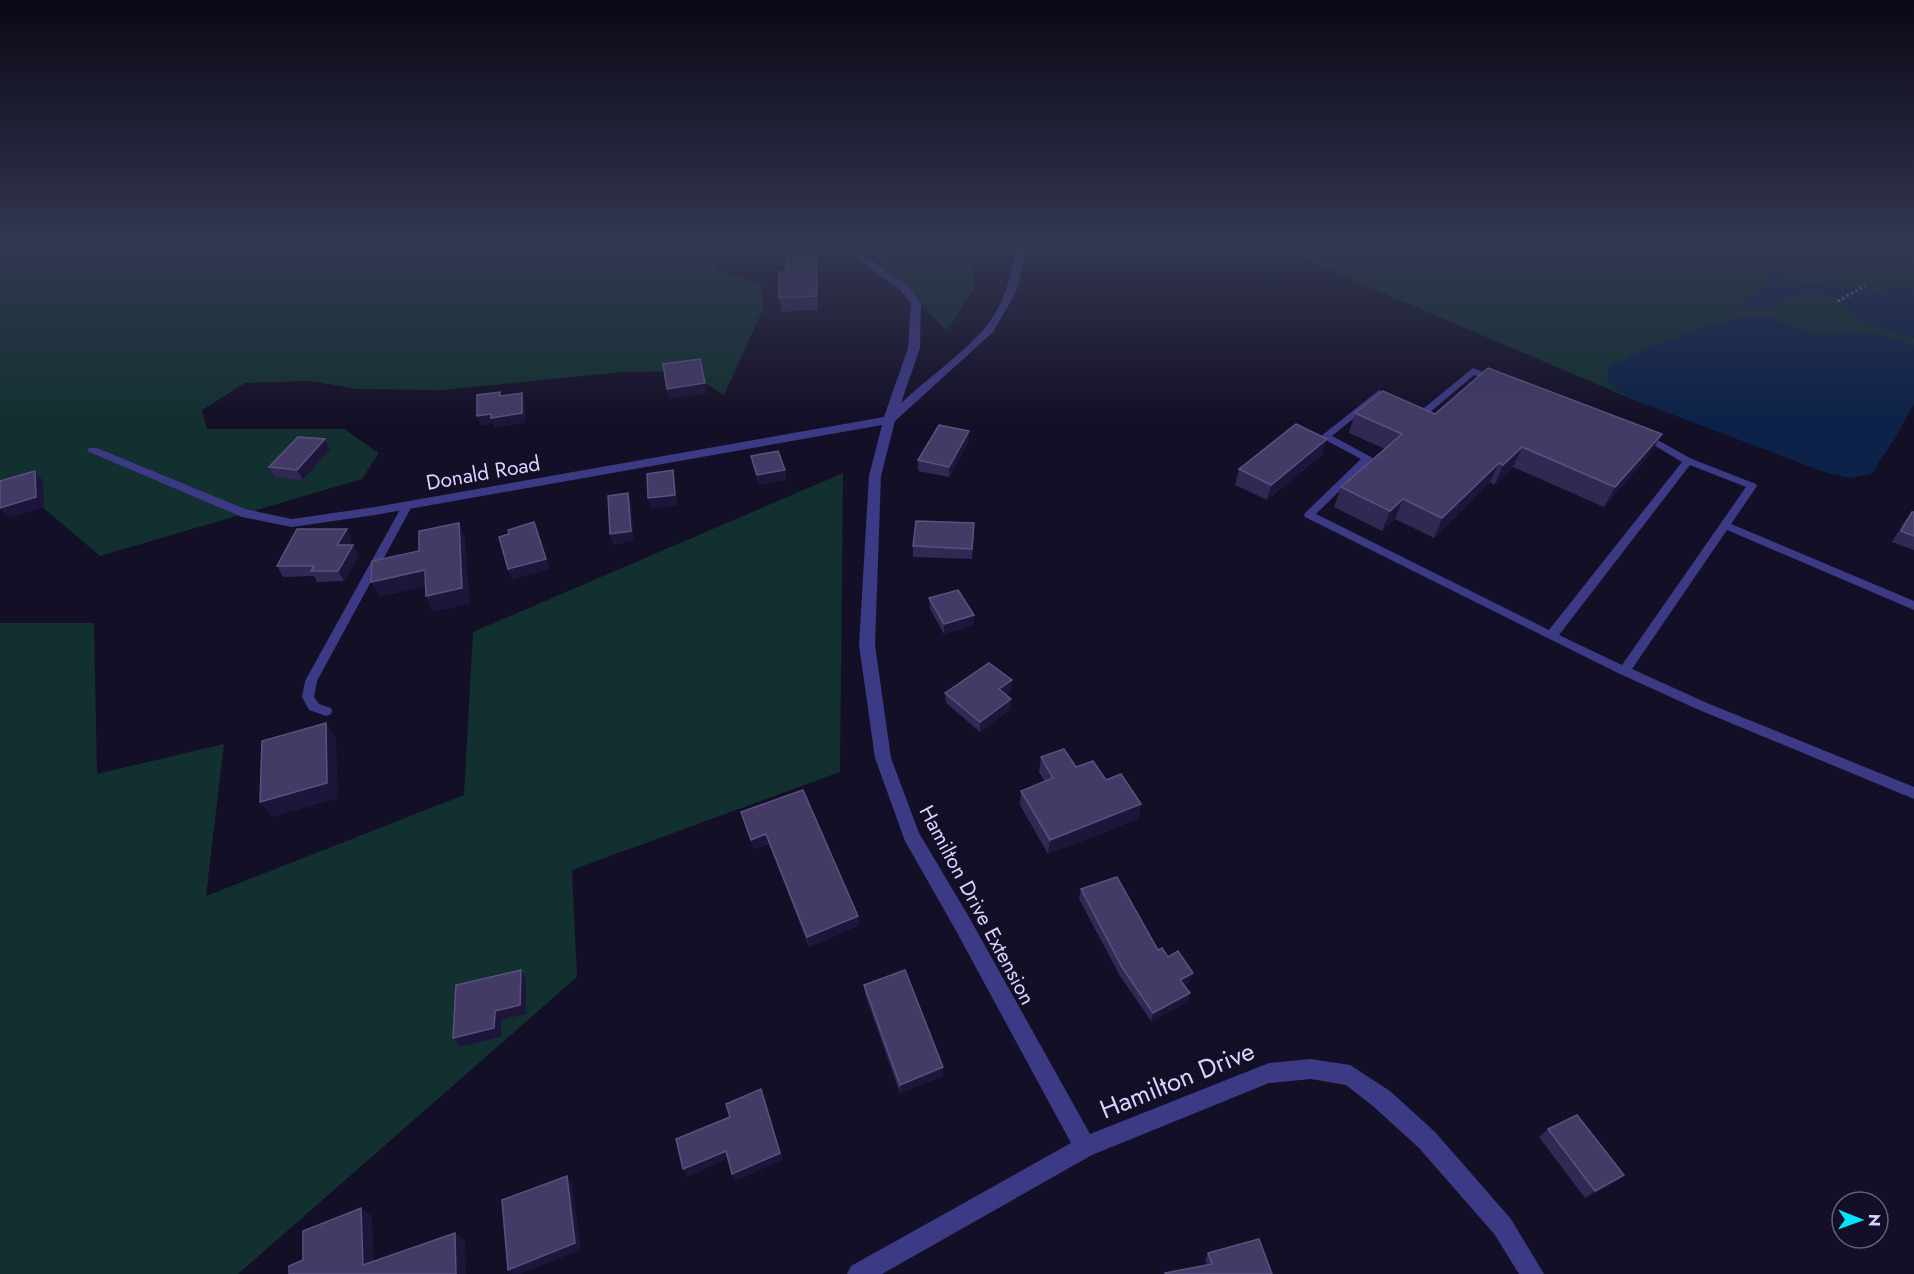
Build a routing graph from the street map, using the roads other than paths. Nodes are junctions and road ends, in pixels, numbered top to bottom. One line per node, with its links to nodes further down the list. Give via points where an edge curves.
1 (915, 302): 4 (street, Hamilton Drive Extension, via 914,348)
2 (1005, 302): 4 (street, via 989,330)
3 (1505, 383): 11 (lane, via 1473,371 1425,412 1379,393 1325,437 1368,458 1310,515)
4 (889, 420): 8 (street, Donald Road); 15 (street, Hamilton Drive Extension, via 875,476 867,645 883,759 911,836)
5 (1632, 430): 7 (lane)
6 (93, 451): 8 (street, Donald Road, via 242,513 292,523)
7 (1688, 461): 9 (lane, via 1752,486); 11 (lane)
8 (407, 506): 13 (lane, via 311,681 308,697 314,707)
9 (1725, 525): 10 (lane); 12 (lane)
10 (1914, 606)
11 (1551, 636): 12 (lane)
12 (1624, 671): 14 (lane)
13 (326, 711)
14 (1914, 793)
15 (1085, 1148): 16 (street, Hamilton Drive); 17 (street, Hamilton Drive, via 1269,1073 1311,1069 1350,1076 1382,1099 1426,1140 1503,1227)
16 (859, 1274)
17 (1532, 1274)

